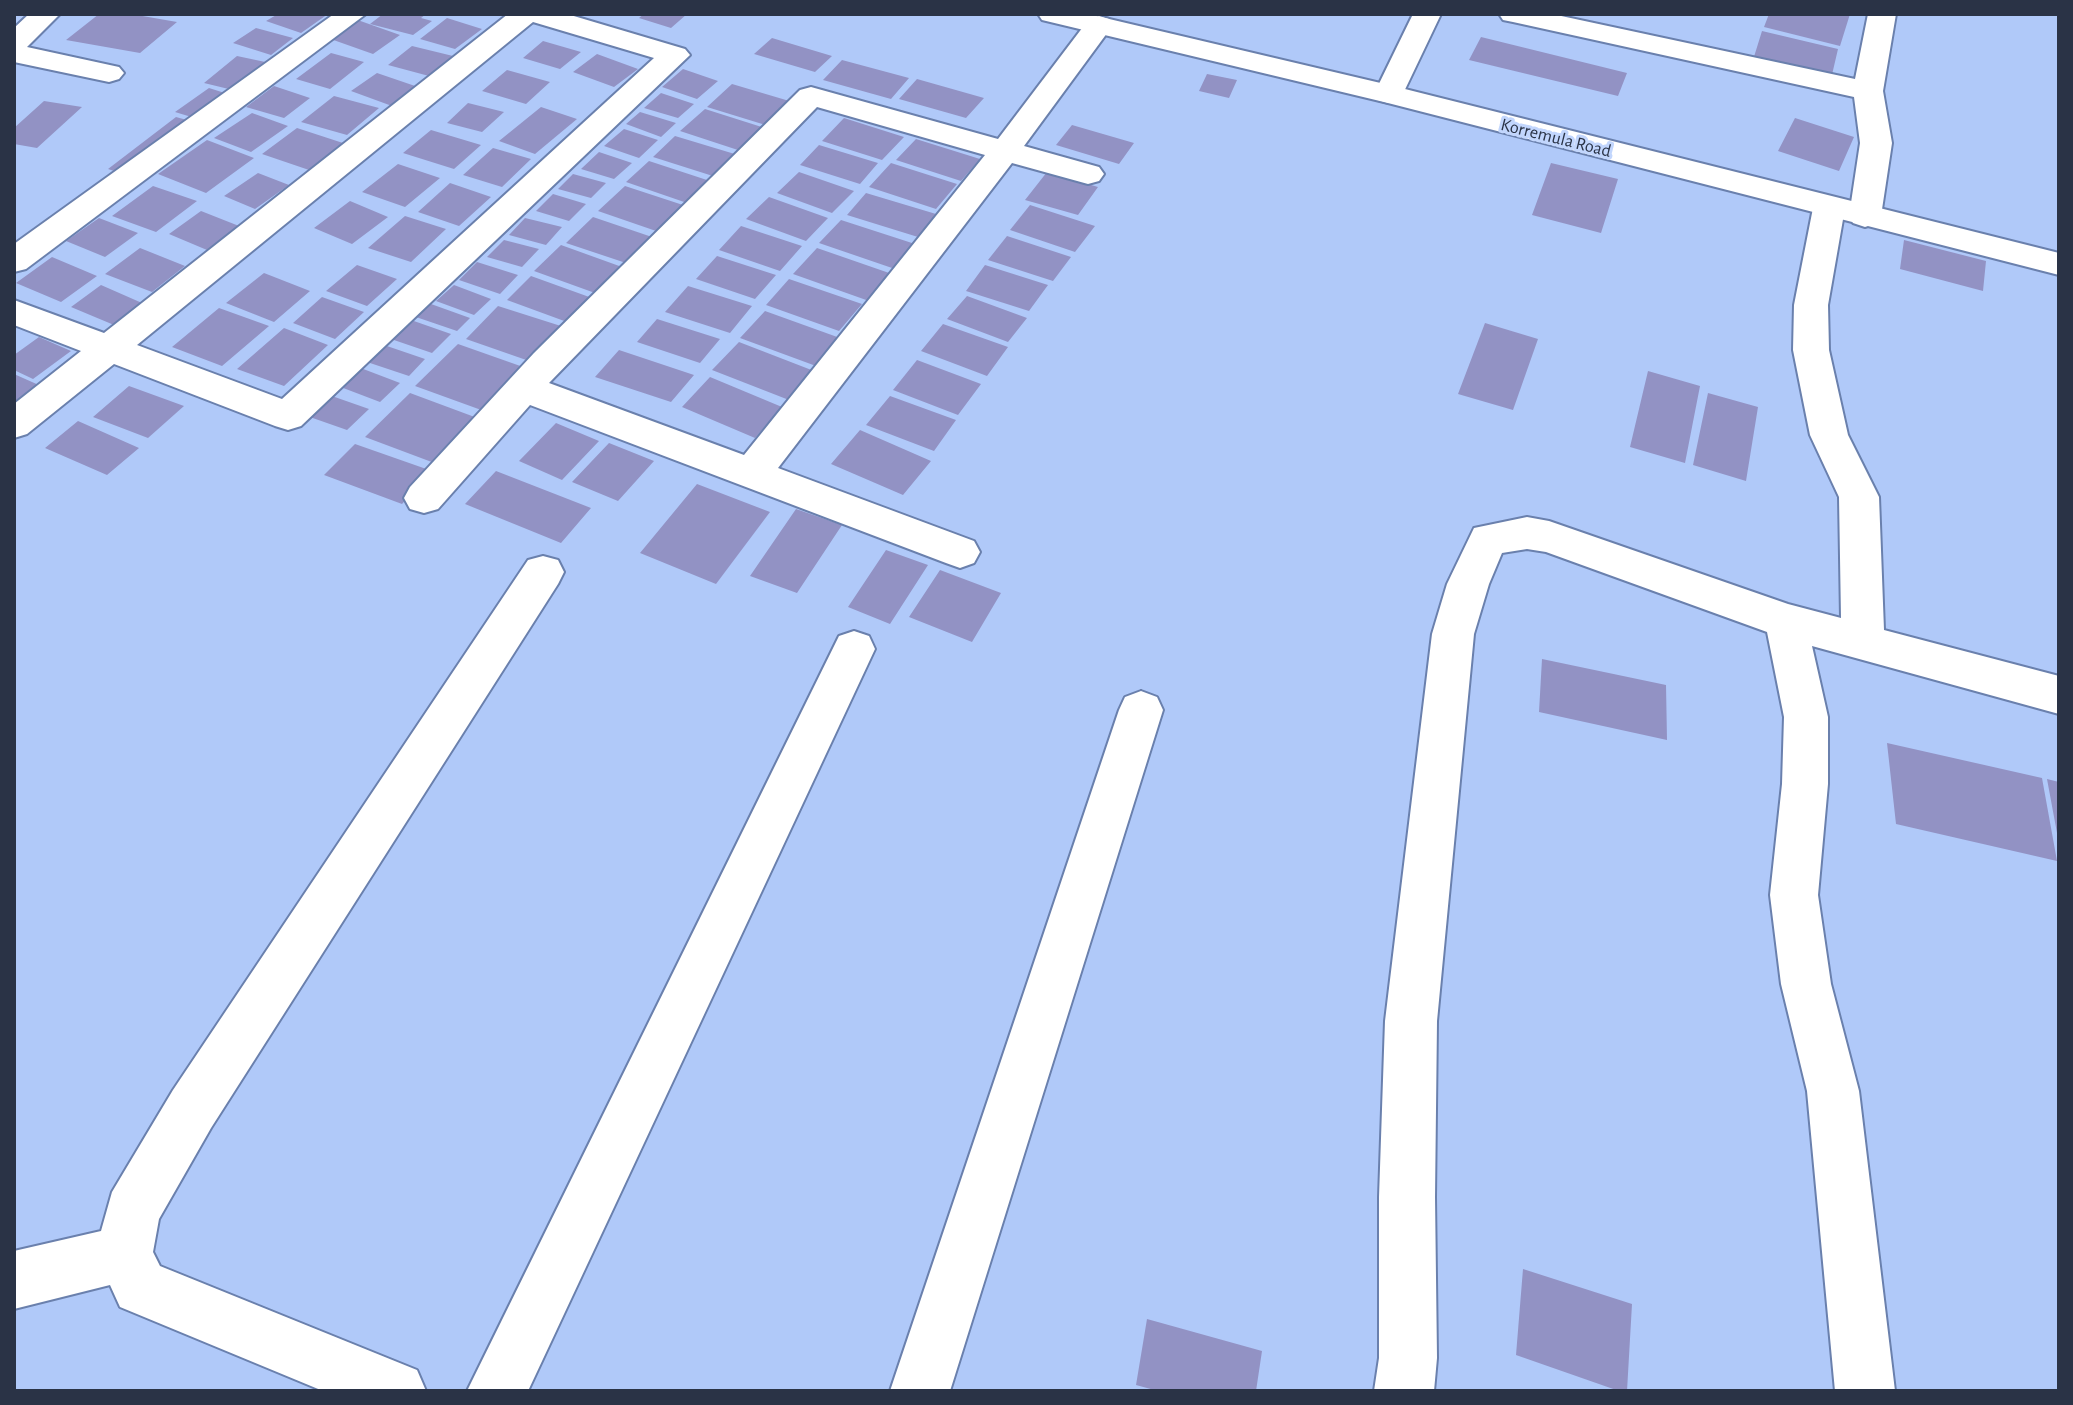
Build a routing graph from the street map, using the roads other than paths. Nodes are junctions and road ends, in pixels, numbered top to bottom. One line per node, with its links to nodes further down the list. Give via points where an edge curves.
1 (46, 14): 10 (street)
2 (352, 14): 19 (street)
3 (526, 14): 22 (street)
4 (536, 14): 22 (street, via 675,55 288,416)
5 (1052, 14): 9 (street, Korremula Road)
6 (1427, 14): 14 (street)
7 (1513, 14): 13 (street)
8 (1882, 14): 13 (street)
9 (1099, 25): 14 (street, Korremula Road); 15 (street)
10 (14, 43)
11 (14, 53): 12 (street)
12 (109, 73)
13 (1868, 91): 18 (street, via 1876,143)
14 (1389, 94): 17 (street, Korremula Road)
15 (1006, 149): 16 (street); 23 (street, via 811,96); 25 (street)
16 (1088, 174)
17 (1829, 208): 18 (street, Korremula Road); 30 (street, via 1811,305 1811,350 1829,435 1859,497)
18 (1865, 216): 20 (street, Korremula Road)
19 (14, 261)
20 (2059, 264)
21 (14, 312): 22 (street)
22 (110, 349): 24 (street)
23 (524, 388): 25 (street); 26 (street)
24 (14, 424)
25 (753, 472): 27 (street)
26 (424, 498)
27 (960, 552)
28 (543, 572): 34 (street, via 192,1109 132,1212)
29 (1786, 621): 30 (street); 39 (street, via 1549,537 1506,534 1488,539 1481,552 1453,634 1411,1021); 40 (street, via 1806,717 1794,895 1806,984 1833,1091)
30 (1863, 642): 32 (street)
31 (854, 649): 37 (street)
32 (2059, 695)
33 (1141, 710): 38 (street)
34 (125, 1253): 35 (street); 36 (street, via 140,1287)
35 (14, 1280)
36 (396, 1391)
37 (497, 1391)
38 (920, 1391)
39 (1404, 1391)
40 (1865, 1391)

